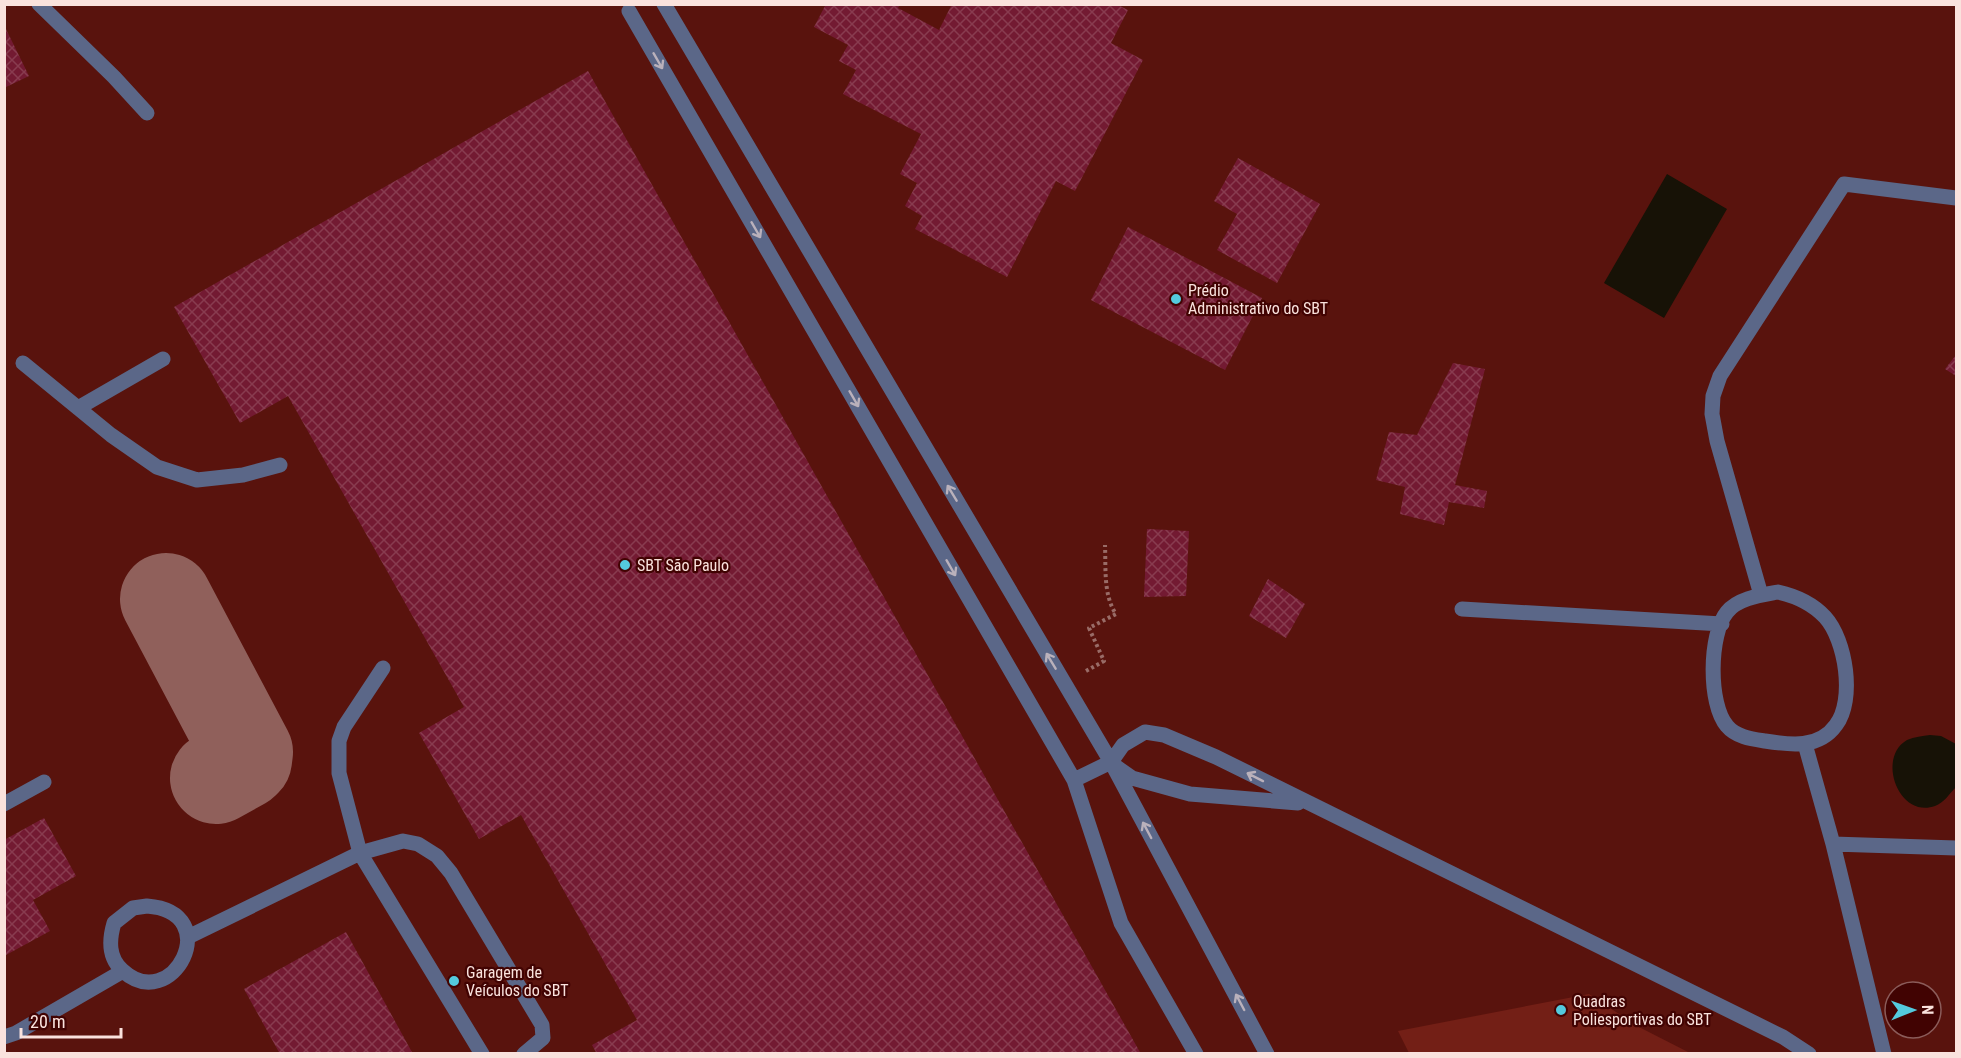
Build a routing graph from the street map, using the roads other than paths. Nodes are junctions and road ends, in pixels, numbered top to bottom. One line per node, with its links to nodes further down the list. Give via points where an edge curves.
1 (39, 4): 4 (lane)
2 (663, 4): 15 (lane, one-way to 2)
3 (628, 11): 16 (lane, one-way to 16)
4 (147, 113)
5 (1956, 198): 10 (lane, via 1844,184 1720,376 1712,414 1717,441)
6 (163, 359): 8 (lane)
7 (23, 363): 8 (lane)
8 (78, 408): 9 (lane, via 158,467 197,480 243,476)
9 (280, 465)
10 (1761, 595): 12 (lane, via 1727,611); 14 (lane, via 1778,592 1809,604 1826,618 1844,662 1846,691 1841,719 1826,736)
11 (1462, 609): 12 (lane)
12 (1722, 624): 14 (lane, via 1713,671 1714,690 1727,727 1753,740)
13 (383, 668): 22 (lane, via 339,741 339,773)
14 (1805, 744): 20 (lane)
15 (1110, 762): 16 (lane); 19 (lane, via 1132,778 1190,794); 19 (lane, one-way to 15, via 1164,735 1145,732 1123,745); 29 (lane, one-way to 15)
16 (1074, 780): 28 (lane, via 1121,923)
17 (44, 782): 18 (lane)
18 (4, 804)
19 (1307, 804): 30 (lane, via 1773,1031)
20 (1833, 844): 21 (lane); 31 (lane)
21 (1956, 848)
22 (360, 853): 23 (lane); 26 (lane); 27 (lane, via 403,841 418,844 451,873 542,1025 543,1038)
23 (188, 937): 24 (lane, via 182,960 168,978 150,984); 24 (lane, via 186,925 170,911 147,906 133,908 114,923 112,932 112,956)
24 (123, 970): 25 (lane)
25 (4, 1037)
26 (482, 1053)
27 (524, 1053)
28 (1196, 1053)
29 (1267, 1053)
30 (1809, 1053)
31 (1884, 1053)

